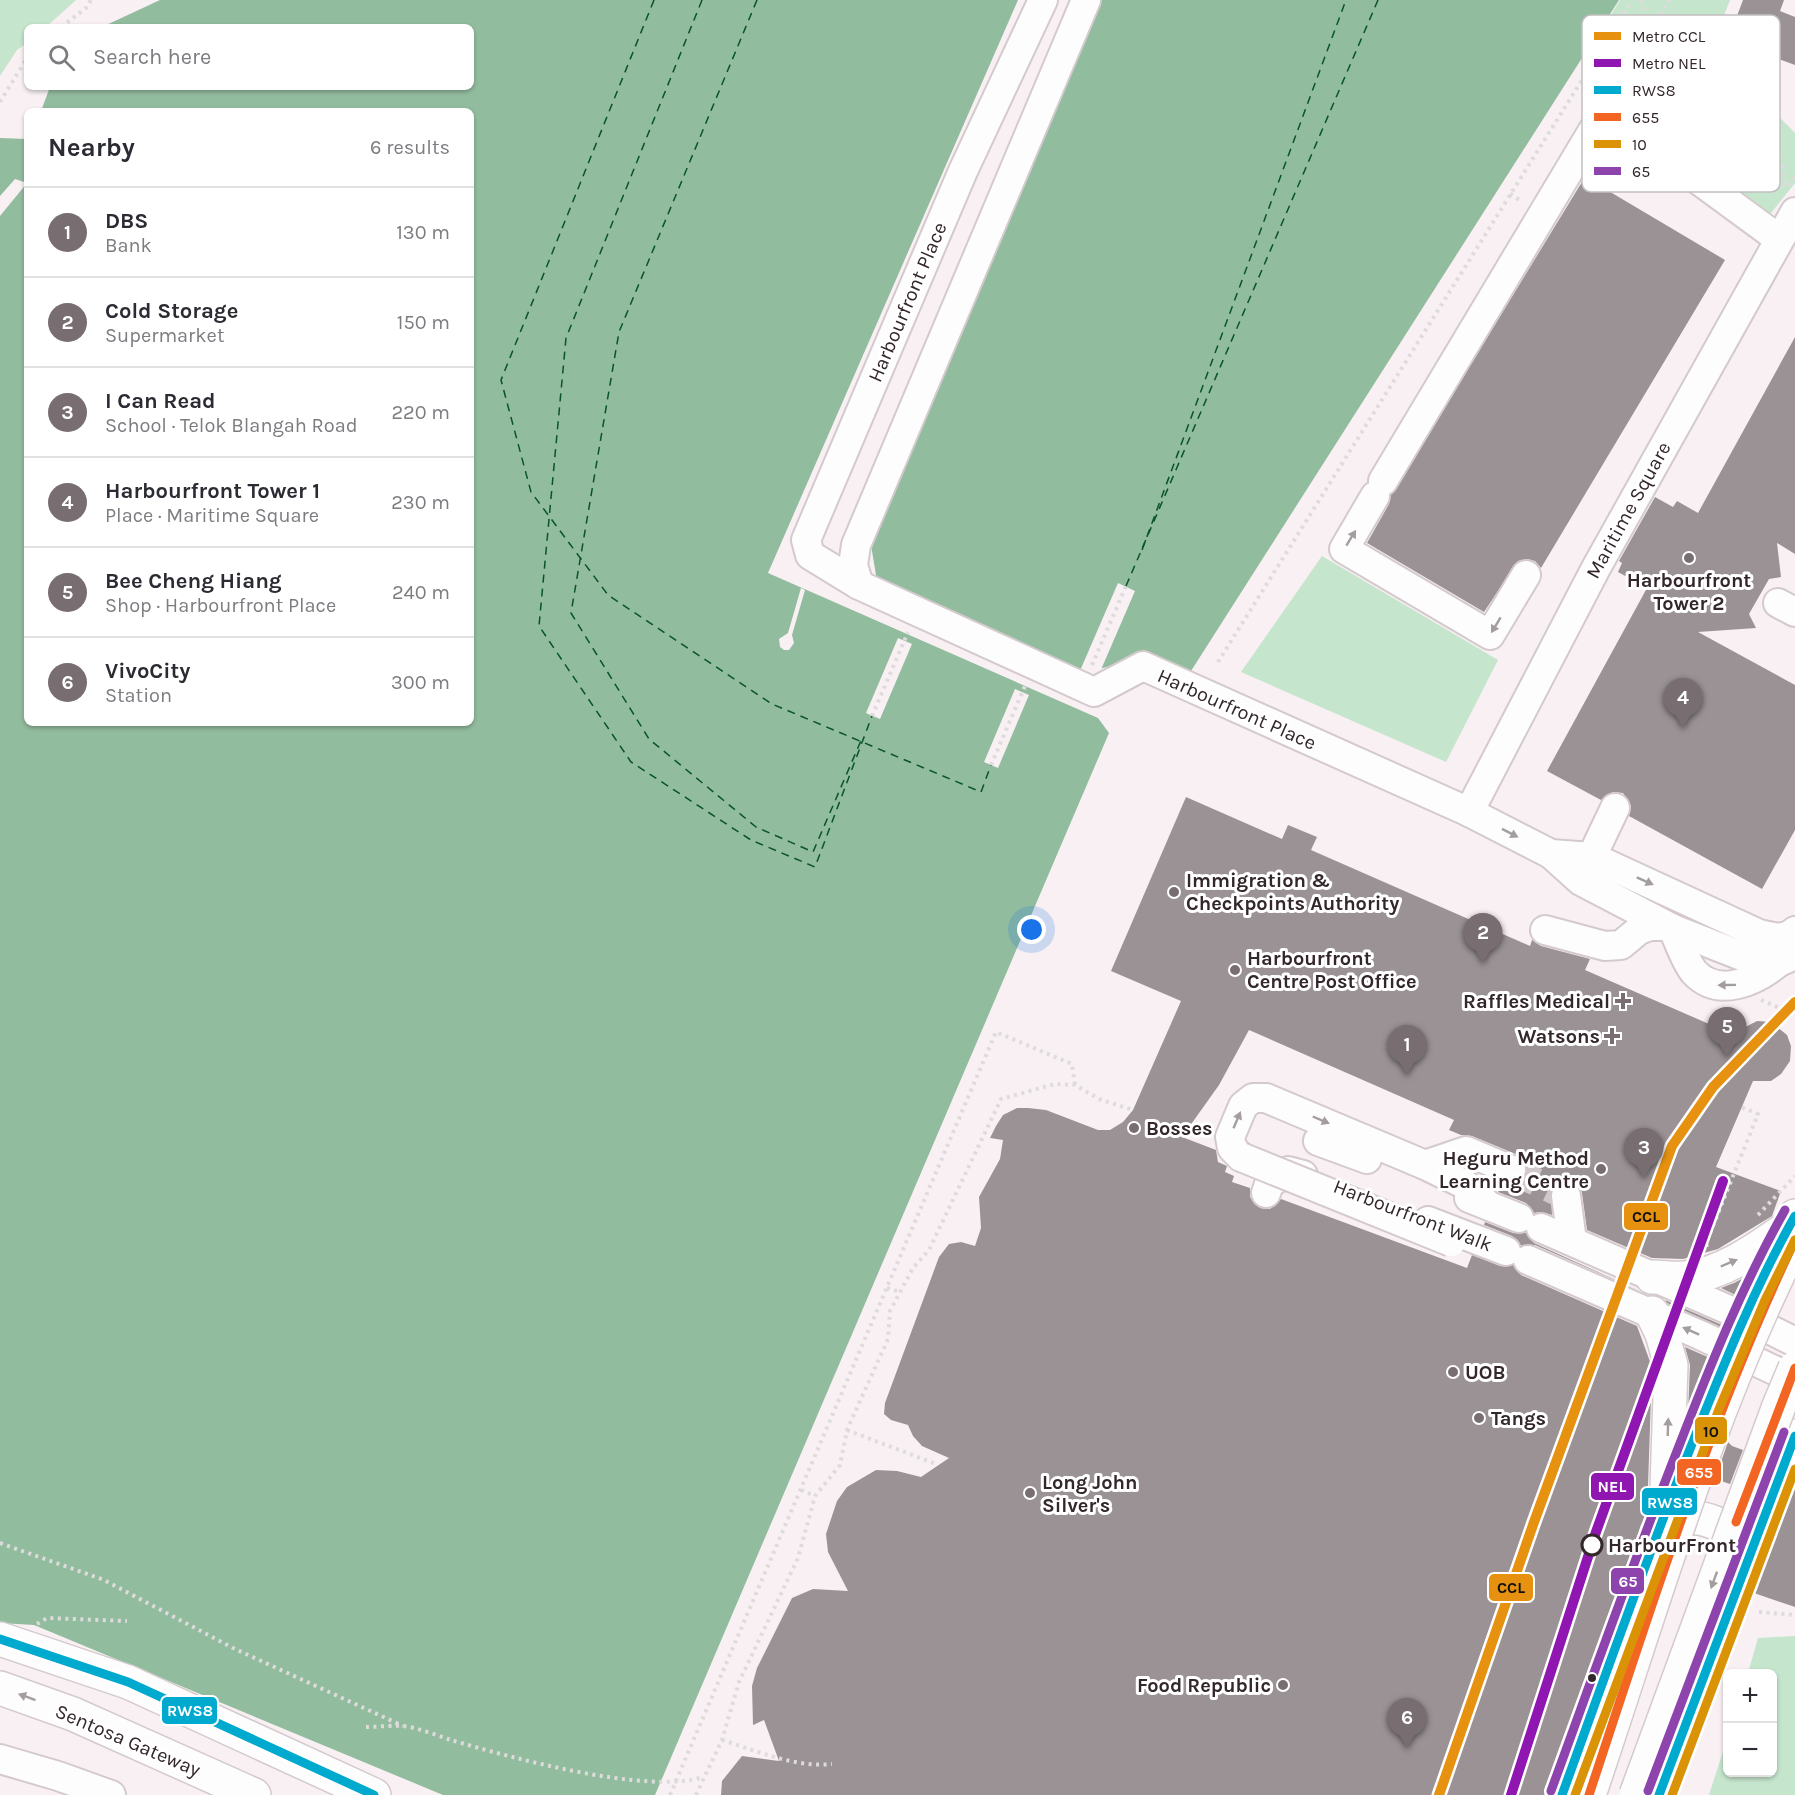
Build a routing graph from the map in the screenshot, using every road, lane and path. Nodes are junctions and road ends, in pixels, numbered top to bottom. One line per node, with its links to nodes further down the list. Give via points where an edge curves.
1 (91, 0): 10 (path)
2 (1043, 0): 22 (street, Harbourfront Place, via 963,171 806,540 810,555)
3 (1086, 0): 22 (street, via 856,545 853,565)
4 (1632, 0): 7 (path)
5 (1641, 0): 8 (path)
6 (1670, 0): 9 (path)
7 (1623, 15)
8 (1645, 15)
9 (1662, 15)
10 (65, 24)
11 (24, 63): 13 (path)
12 (1582, 80): 25 (path)
13 (0, 102)
14 (1582, 149): 21 (street, one-way to 14, via 1490,635 1344,549)
15 (1780, 159): 19 (path)
16 (1795, 177): 19 (path)
17 (1795, 190): 19 (path)
18 (1715, 192): 20 (street, one-way to 20)
19 (1791, 199): 20 (street, Maritime Square)
20 (1779, 239): 31 (street, Maritime Square, via 1596,568)
21 (1526, 574)
22 (859, 585): 31 (street, Harbourfront Place, via 1094,692 1143,666)
23 (1126, 586): 26 (path)
24 (910, 626): 28 (path)
25 (1218, 662)
26 (1091, 668)
27 (1029, 677): 29 (path)
28 (872, 716)
29 (991, 765)
30 (1615, 808): 32 (street)
31 (1469, 812): 32 (street, Harbourfront Place, one-way to 32)
32 (1587, 869): 33 (street, Harbourfront Place); 35 (street, Harbourfront Place, one-way to 35, via 1759,934 1776,938)
33 (1670, 927): 34 (street, via 1650,926 1621,945 1605,946); 36 (street, Harbourfront Place, one-way to 33, via 1752,960)
34 (1545, 930)
35 (1795, 931)
36 (1787, 958)
37 (1075, 1085): 39 (path, via 1099,1099); 52 (path, via 1072,1064 996,1032); 53 (path, via 1055,1084 1001,1099 929,1250)
38 (1741, 1107): 48 (path, via 1758,1114 1706,1243)
39 (1133, 1110)
40 (1318, 1141): 45 (street, Harbourfront Walk)
41 (1425, 1165): 42 (street, via 1466,1151); 45 (street, via 1466,1185); 49 (street, one-way to 41, bridge, via 1451,1242 1241,1157 1232,1148 1230,1137 1243,1106 1253,1098 1266,1098)
42 (1511, 1170)
43 (1266, 1193): 49 (street, Harbourfront Walk, via 1269,1184 1288,1171 1320,1179)
44 (1566, 1196): 47 (street)
45 (1488, 1205): 47 (street, Harbourfront Walk)
46 (1793, 1228): 51 (main road, one-way to 46, via 1685,1278 1706,1273); 55 (main road); 86 (main road, bridge, via 1725,1396)
47 (1575, 1242): 50 (street); 51 (street, Harbourfront Walk)
48 (1709, 1251)
49 (1508, 1252): 50 (street, Harbourfront Walk)
50 (1568, 1275): 54 (street, Harbourfront Walk)
51 (1652, 1277): 55 (street, Harbourfront Walk)
52 (887, 1288): 53 (path); 63 (path)
53 (900, 1292): 60 (path, via 890,1311 888,1340)
54 (1652, 1313): 57 (street, Harbourfront Walk, one-way to 54); 65 (main road, one-way to 54, via 1671,1365)
55 (1745, 1317): 56 (street, Harbourfront Walk); 57 (main road)
56 (1795, 1342)
57 (1730, 1349): 59 (street, Harbourfront Walk); 65 (main road)
58 (1795, 1368): 87 (main road, one-way to 87, bridge)
59 (1795, 1380)
60 (847, 1430): 62 (path); 64 (path, via 840,1465)
61 (1794, 1446): 67 (main road)
62 (936, 1464)
63 (801, 1490): 64 (path); 79 (path)
64 (815, 1496): 75 (path, via 798,1558 739,1682)
65 (1662, 1520): 67 (main road, via 1688,1518 1714,1523 1738,1539); 85 (main road)
66 (0, 1543): 73 (path, via 104,1580 232,1648)
67 (1743, 1568): 88 (main road)
68 (1759, 1612): 69 (path)
69 (1795, 1615)
70 (127, 1621): 71 (path, via 47,1618)
71 (3, 1639): 82 (main road, via 128,1682)
72 (0, 1688): 81 (main road, Sentosa Gateway, one-way to 72, via 73,1714)
73 (403, 1726): 74 (path); 79 (path, via 609,1781 658,1788)
74 (366, 1727)
75 (722, 1740): 77 (path, via 788,1760 818,1766); 78 (path)
76 (0, 1759): 80 (street)
77 (832, 1764)
78 (704, 1777): 79 (path); 84 (path)
79 (675, 1786): 83 (path)
80 (111, 1795)
81 (254, 1795)
82 (374, 1795)
83 (670, 1795)
84 (696, 1795)
85 (1562, 1795)
86 (1589, 1795)
87 (1636, 1795)
88 (1659, 1795)

